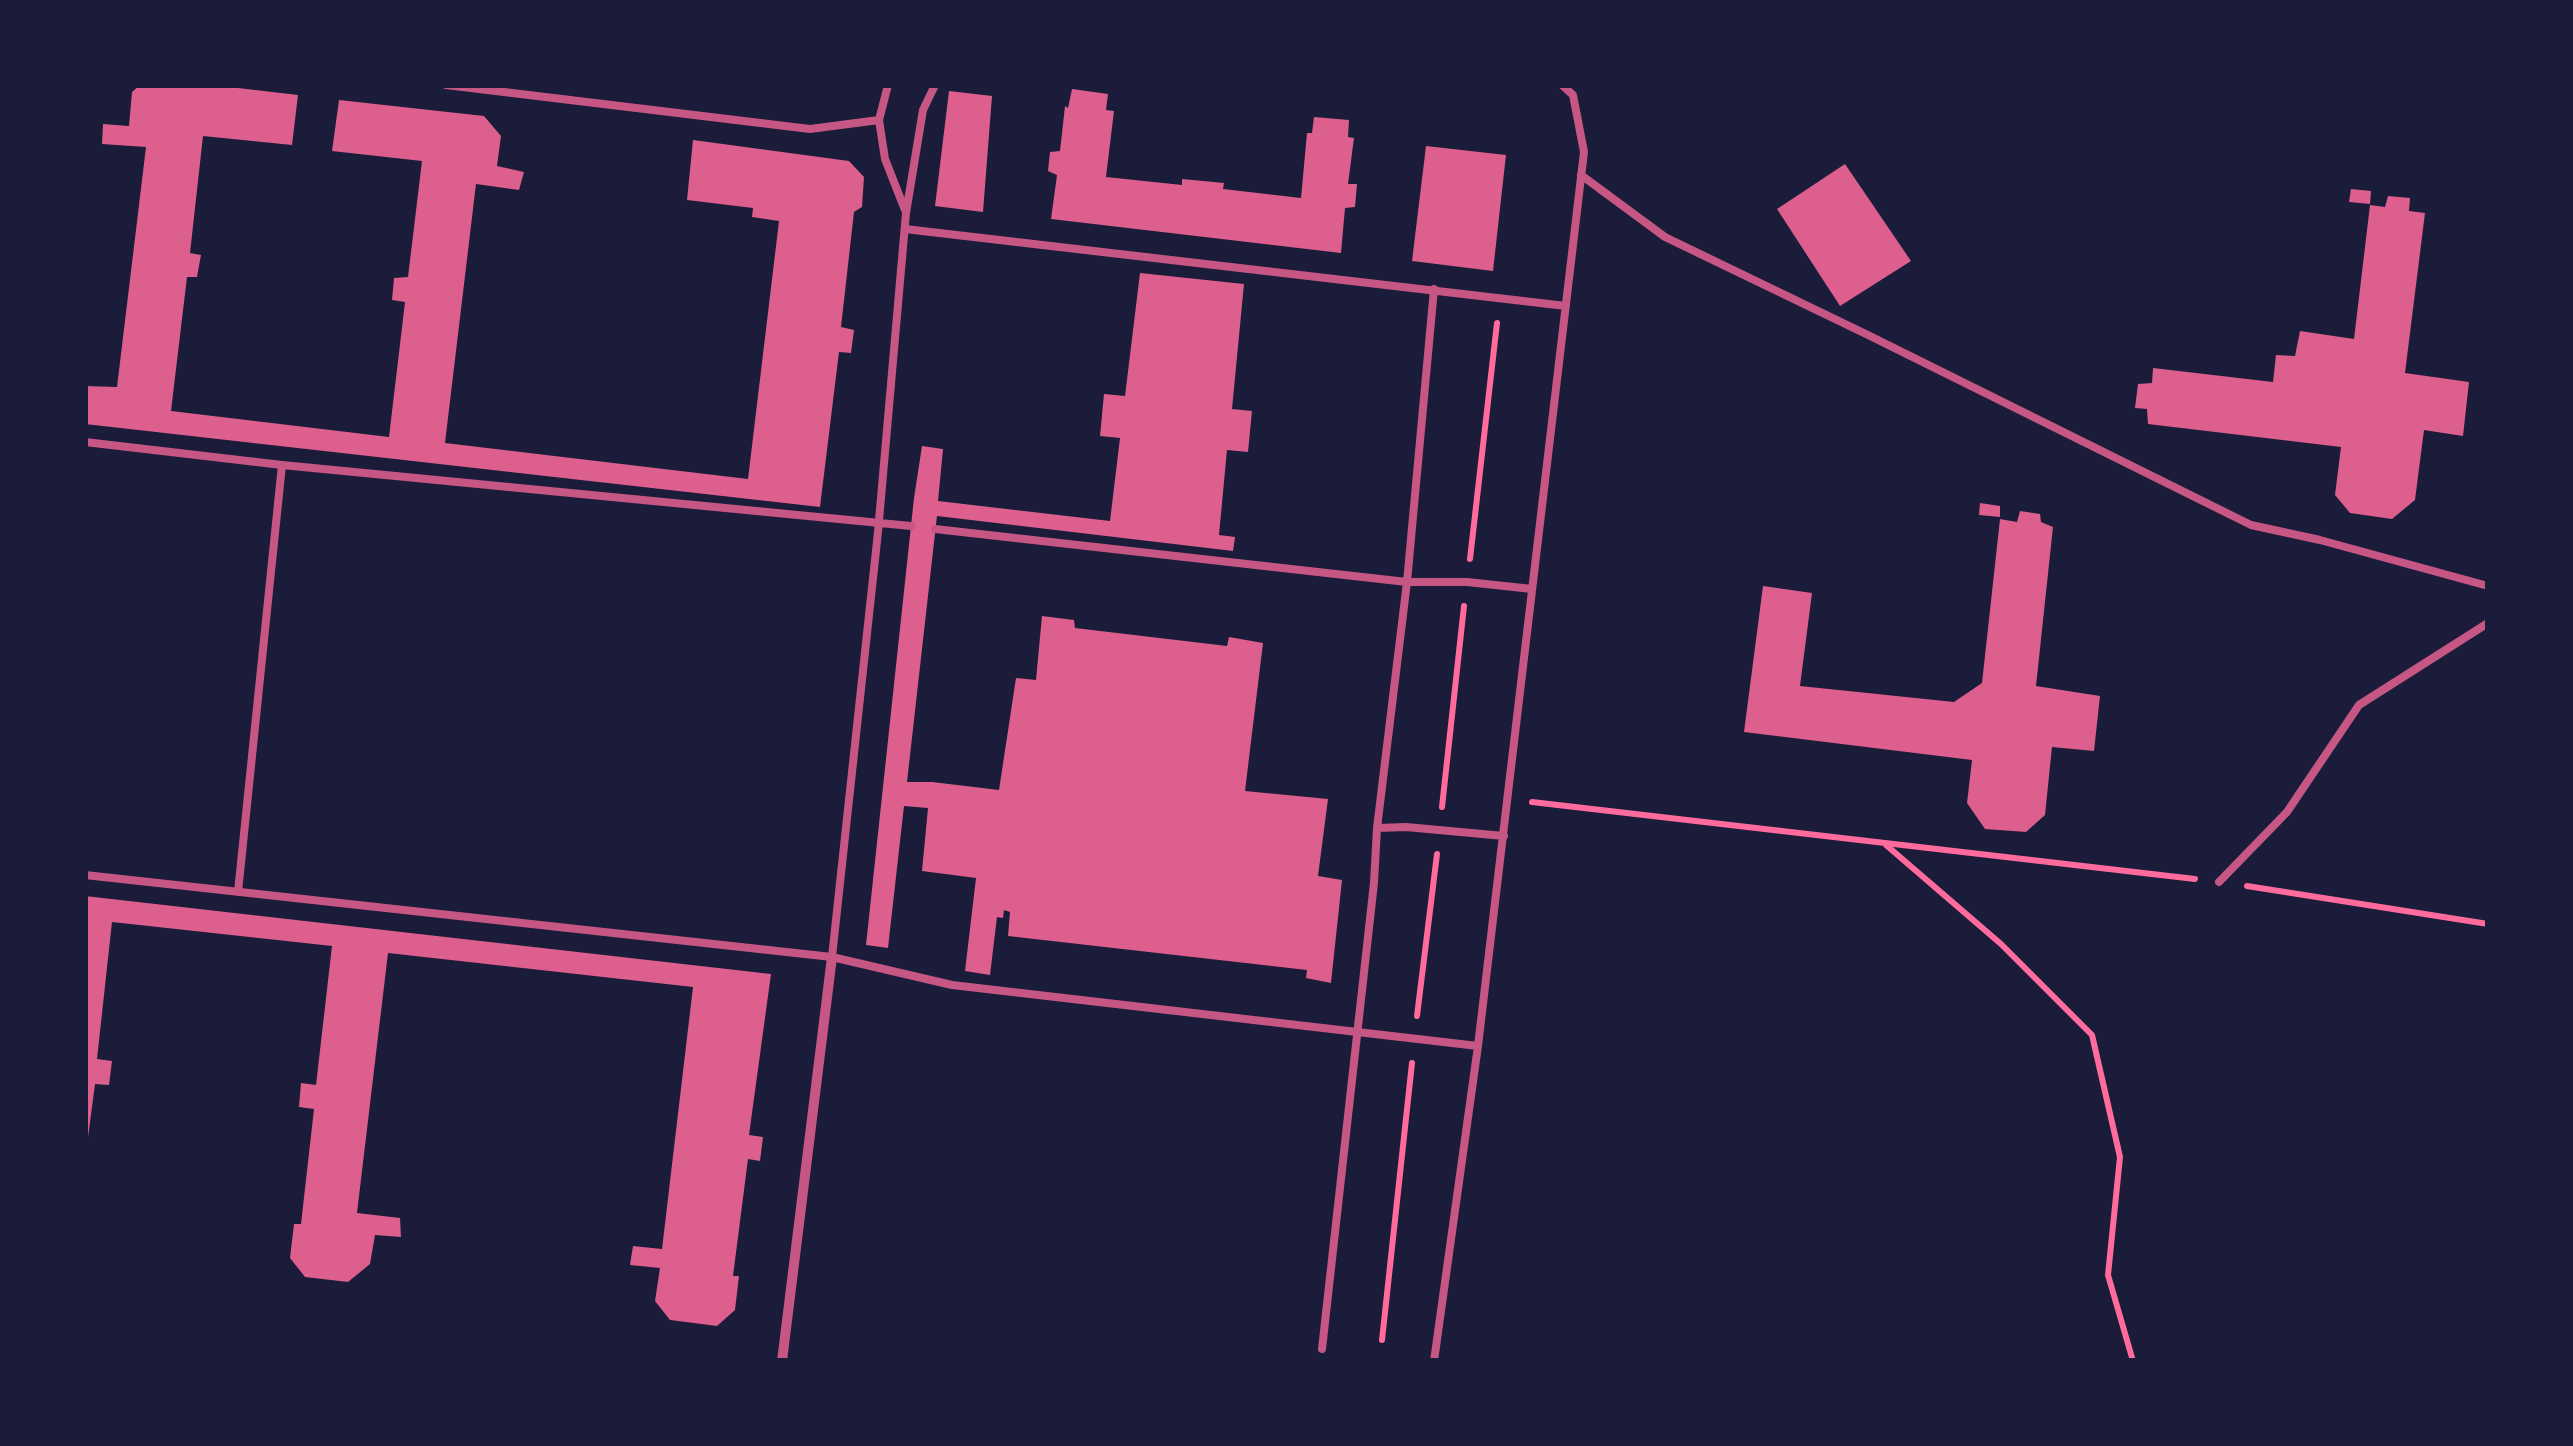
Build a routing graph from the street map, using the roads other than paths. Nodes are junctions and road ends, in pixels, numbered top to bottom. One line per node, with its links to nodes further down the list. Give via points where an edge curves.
1 (446, 85): 7 (lane, via 810,129)
2 (888, 85): 7 (lane)
3 (935, 85): 9 (lane, via 923,110)
4 (1562, 85): 6 (lane)
5 (1583, 85): 6 (lane)
6 (1574, 95): 8 (lane)
7 (879, 120): 9 (lane)
8 (1581, 175): 12 (lane); 19 (lane, via 1665,238 2251,525)
9 (906, 214): 10 (lane)
10 (905, 228): 11 (lane); 15 (lane)
11 (1434, 289): 12 (lane); 18 (lane)
12 (1566, 306): 20 (lane)
13 (85, 442): 14 (lane)
14 (282, 464): 15 (lane); 26 (lane)
15 (878, 522): 16 (lane); 27 (lane)
16 (911, 526)
17 (935, 529): 18 (lane)
18 (1407, 582): 20 (lane); 22 (lane)
19 (2488, 586)
20 (1532, 589): 23 (lane)
21 (2488, 623): 25 (lane, via 2359,704 2287,812)
22 (1378, 828): 23 (lane); 28 (lane)
23 (1504, 836): 29 (lane)
24 (85, 876): 26 (lane)
25 (2220, 882)
26 (238, 892): 27 (lane)
27 (832, 957): 28 (lane, via 952,985); 31 (street)
28 (1359, 1031): 29 (lane); 30 (lane)
29 (1478, 1046): 32 (lane)
30 (1322, 1350)
31 (782, 1361)
32 (1434, 1361)

